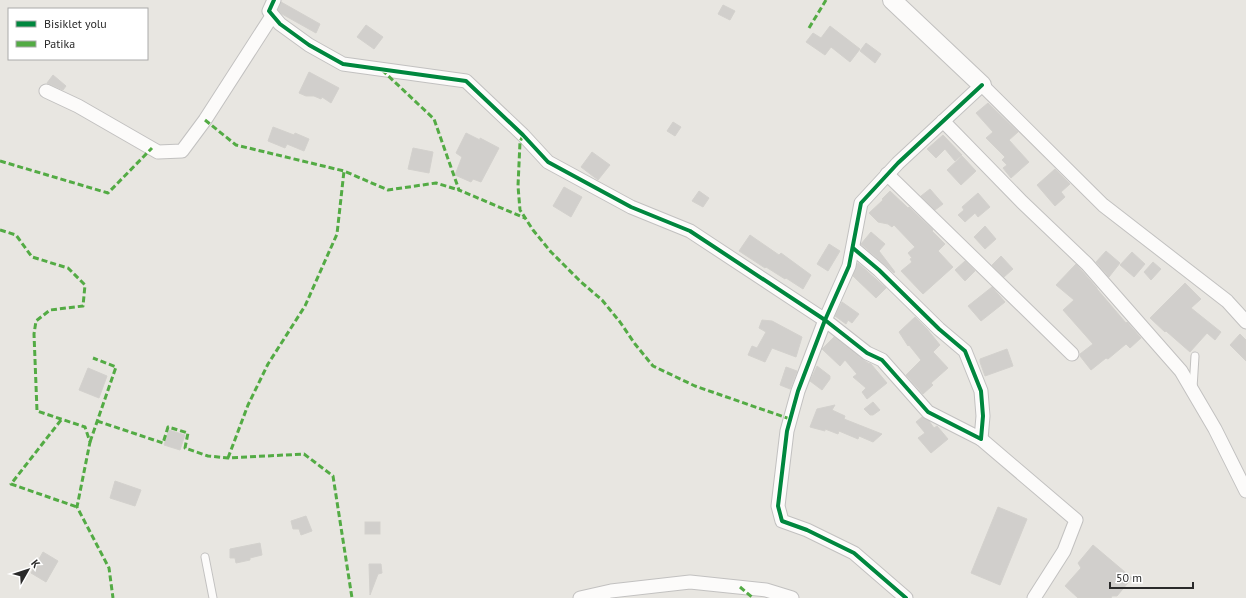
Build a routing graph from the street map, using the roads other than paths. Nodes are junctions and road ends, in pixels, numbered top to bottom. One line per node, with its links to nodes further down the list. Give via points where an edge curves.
1 (274, 0): 3 (street, via 269,11)
2 (892, 0): 4 (street)
3 (272, 16): 5 (street, via 182,152 158,152 78,106); 9 (street, via 309,45 343,64 466,81 548,162 631,207 690,231)
4 (982, 85): 6 (street); 10 (street, via 1103,205 1227,301)
5 (46, 91)
6 (943, 122): 7 (street); 13 (street, via 1088,264 1181,371)
7 (887, 174): 8 (street, via 861,203); 11 (street)
8 (853, 248): 9 (street, via 849,266); 14 (street, via 965,351 981,391)
9 (825, 320): 14 (street, via 867,353 882,360 928,412); 20 (street, via 786,431 778,506 782,520 854,553)
10 (1246, 322)
11 (1072, 354)
12 (1195, 356): 13 (lane)
13 (1192, 390): 15 (street)
14 (981, 439): 21 (street, via 1076,520 1064,551)
15 (1246, 491)
16 (205, 557): 17 (lane)
17 (213, 598)
18 (580, 598): 19 (street, via 611,591 690,582 766,590)
19 (792, 598)
20 (906, 598)
21 (1034, 598)

